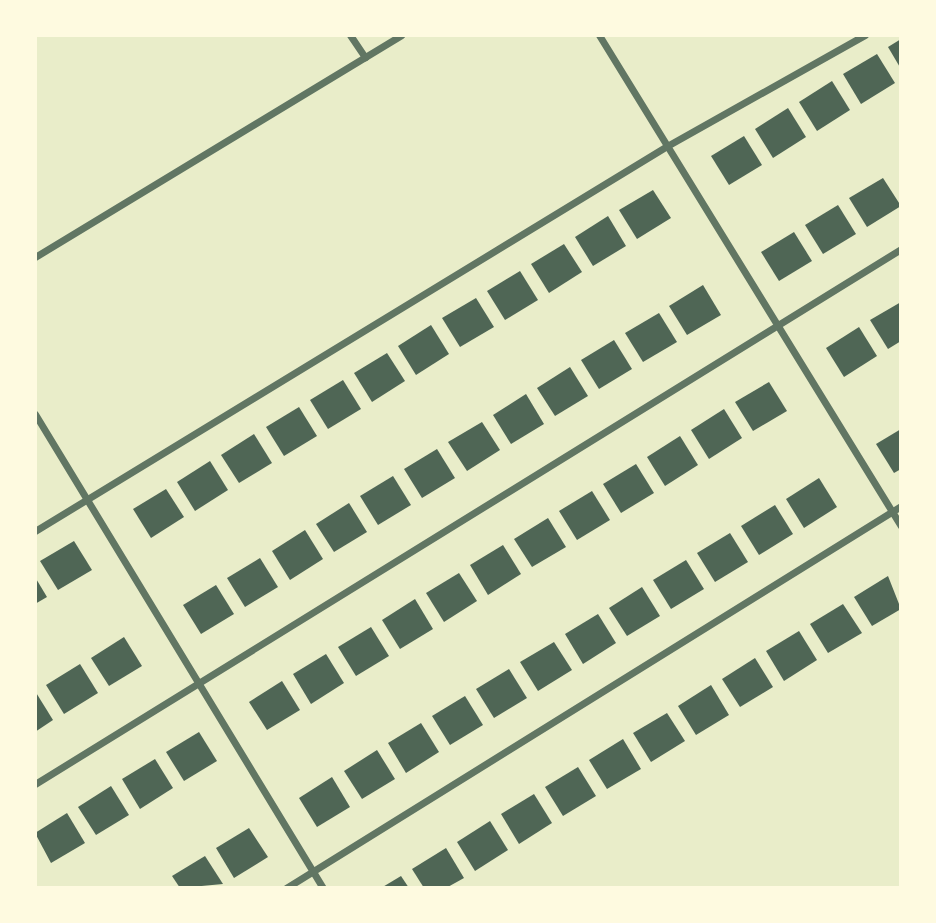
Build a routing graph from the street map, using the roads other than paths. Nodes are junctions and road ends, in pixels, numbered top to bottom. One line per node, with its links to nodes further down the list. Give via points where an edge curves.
1 (351, 35): 5 (street)
2 (401, 35): 5 (street)
3 (599, 35): 6 (street)
4 (865, 35): 6 (street)
5 (365, 57): 8 (street)
6 (667, 146): 9 (street); 11 (street)
7 (901, 250): 9 (street)
8 (35, 257)
9 (778, 326): 13 (street); 16 (street)
10 (35, 414): 11 (street)
11 (87, 500): 15 (street); 16 (street)
12 (901, 506): 13 (street)
13 (892, 511): 14 (street); 18 (street)
14 (901, 526)
15 (35, 531)
16 (198, 683): 17 (street); 18 (street)
17 (35, 784)
18 (312, 872): 19 (street); 20 (street)
19 (286, 888)
20 (323, 888)

